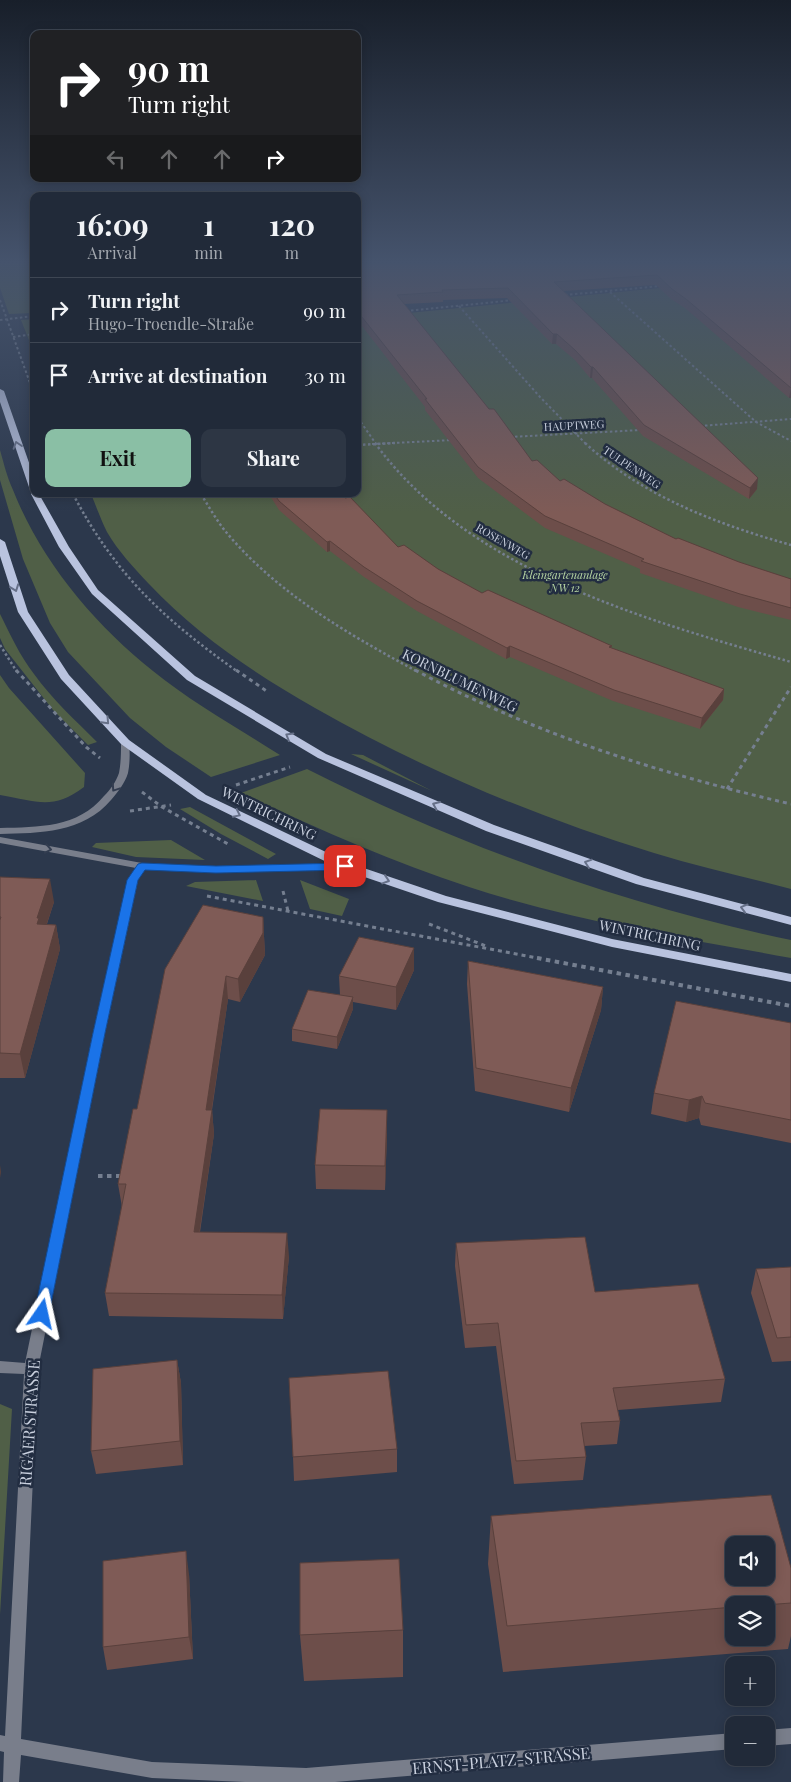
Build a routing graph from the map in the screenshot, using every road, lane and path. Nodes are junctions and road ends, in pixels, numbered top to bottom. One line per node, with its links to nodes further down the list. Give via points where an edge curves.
1 (17, 347): 4 (path)
2 (495, 347): 11 (path, TULPENWEG)
3 (673, 347): 7 (path)
4 (30, 383)
5 (0, 391): 17 (main road, one-way to 5)
6 (791, 419): 7 (path)
7 (756, 422): 9 (path); 14 (path)
8 (361, 423): 15 (path, ROSENWEG)
9 (699, 426)
10 (641, 430): 11 (path, HAUPTWEG)
11 (574, 434): 12 (path, HAUPTWEG); 22 (path, TULPENWEG, via 632,479 668,500 712,519)
12 (507, 437)
13 (460, 440): 15 (path)
14 (791, 440)
15 (374, 444): 16 (path); 23 (path, ROSENWEG, via 425,499 465,529 537,570 603,601 660,622)
16 (361, 445)
17 (30, 478)
18 (38, 497): 36 (main road, one-way to 18, via 640,881 499,832 322,756 192,678 95,592 64,547)
19 (74, 497): 25 (path, via 104,550 155,608 199,644)
20 (203, 497): 29 (path, KORNBLUMENWEG, via 225,532 248,556 303,603 361,641 495,710 604,751)
21 (0, 542): 26 (main road, WINTRICHRING, one-way to 26, via 24,612 66,677)
22 (791, 545)
23 (791, 662)
24 (791, 687): 29 (path)
25 (271, 694)
26 (126, 742): 31 (street, one-way to 31, via 122,778 106,802 91,815 70,825); 34 (main road, WINTRICHRING, one-way to 34, via 202,797)
27 (86, 747): 28 (path)
28 (101, 765)
29 (727, 789): 30 (path, KORNBLUMENWEG)
30 (791, 804)
31 (0, 831)
32 (0, 840): 33 (street, one-way to 33)
33 (142, 866): 34 (street, via 216,870); 42 (street, RIGAER STRASSE, via 133,880 99,1033)
34 (345, 866): 37 (main road, WINTRICHRING, one-way to 37, via 442,899 612,943)
35 (206, 896): 38 (path)
36 (791, 921)
37 (791, 978)
38 (791, 1006)
39 (99, 1176): 40 (path)
40 (128, 1176)
41 (0, 1368): 42 (street)
42 (30, 1370): 46 (street, RIGAER STRASSE)
43 (791, 1736): 44 (street)
44 (775, 1737)
45 (725, 1742): 46 (street, ERNST-PLATZ-STRASSE, via 306,1776 152,1770)
46 (6, 1744): 47 (street, RIGAER STRASSE)
47 (11, 1782)

